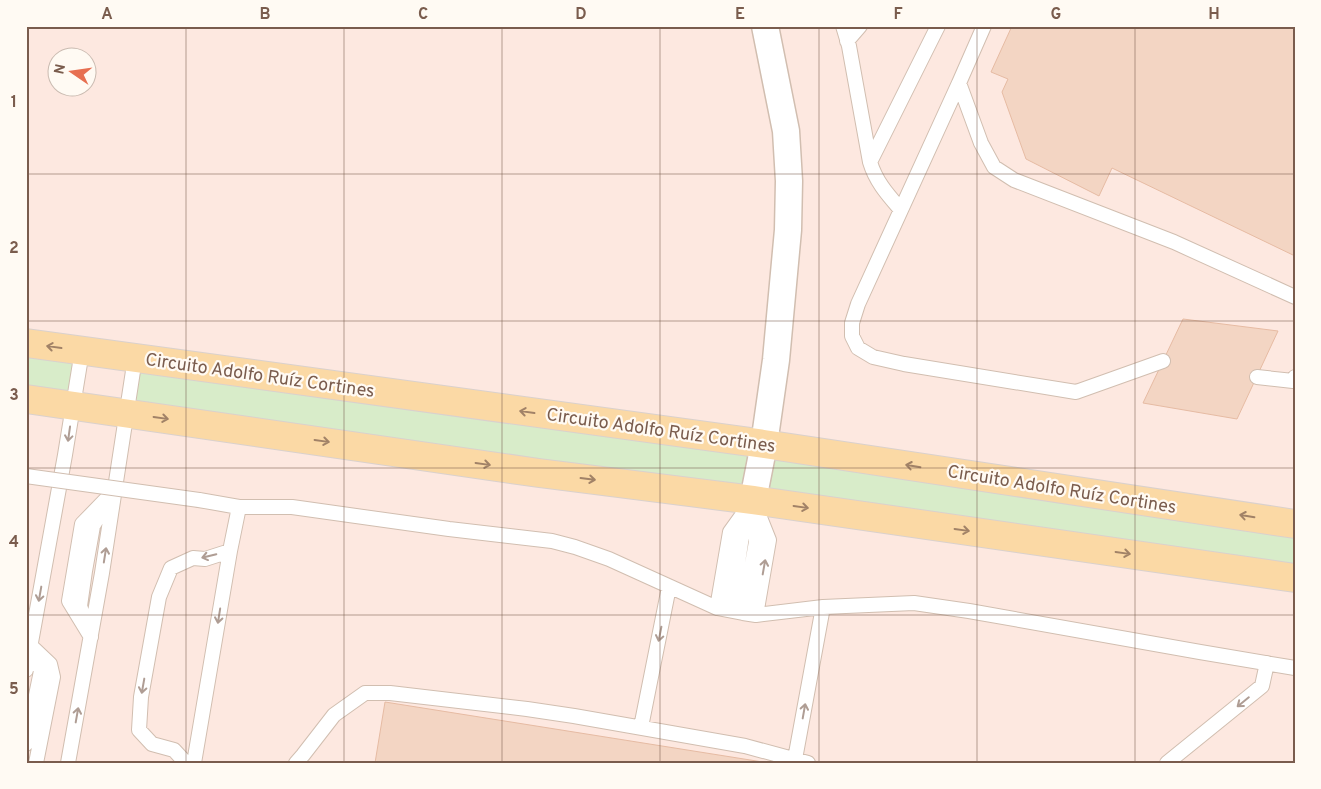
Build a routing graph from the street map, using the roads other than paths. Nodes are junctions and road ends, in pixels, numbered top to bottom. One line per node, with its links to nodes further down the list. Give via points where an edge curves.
1 (765, 26): 20 (street, via 786,130 790,181 776,360)
2 (843, 26): 6 (lane)
3 (860, 26): 6 (lane)
4 (938, 26): 8 (lane)
5 (984, 26): 7 (lane)
6 (848, 41): 8 (lane)
7 (959, 83): 9 (lane); 10 (lane, via 981,143 994,167 1014,180 1174,242)
8 (870, 162): 9 (lane, via 881,186)
9 (901, 210): 14 (lane, via 852,323 852,336 858,348 873,357 1076,392)
10 (1295, 297)
11 (26, 343): 12 (main road, Circuito Adolfo Ruíz Cortines, one-way to 11)
12 (82, 351): 13 (main road, Circuito Adolfo Ruíz Cortines); 18 (lane)
13 (135, 358): 19 (lane); 20 (main road, Circuito Adolfo Ruíz Cortines, one-way to 13)
14 (1163, 361)
15 (1257, 377): 16 (lane, via 1293,381)
16 (1295, 377)
17 (26, 399): 18 (main road)
18 (73, 406): 19 (main road); 32 (lane, one-way to 32)
19 (128, 413): 22 (lane); 23 (main road, one-way to 23, via 540,473)
20 (764, 444): 23 (street); 25 (main road, Circuito Adolfo Ruíz Cortines, one-way to 20)
21 (26, 476): 24 (lane, bridge)
22 (115, 490): 31 (lane, one-way to 22); 31 (lane, via 82,524 68,601)
23 (753, 500): 27 (main road, one-way to 27); 30 (lane, one-way to 23, via 756,542); 30 (lane, via 730,532)
24 (240, 507): 26 (lane); 28 (lane, via 292,507 552,541 609,558)
25 (1295, 524)
26 (230, 551): 41 (lane, one-way to 41, via 205,559 193,558 171,568 159,598 141,697 139,730 152,744 174,750); 42 (lane, one-way to 42)
27 (1295, 578)
28 (669, 586): 30 (lane); 36 (lane, one-way to 36)
29 (823, 607): 30 (lane); 33 (lane, via 914,603); 38 (lane, one-way to 29)
30 (737, 611)
31 (91, 637): 40 (lane, one-way to 31)
32 (31, 646): 35 (lane); 37 (lane, via 40,671); 39 (lane, via 50,664 53,677)
33 (1267, 663): 34 (lane); 44 (lane, one-way to 44, via 1262,686)
34 (1295, 668)
35 (26, 670)
36 (641, 727): 38 (lane, via 745,746); 43 (lane, via 527,708 409,695 365,694 334,715)
37 (26, 744)
38 (802, 761)
39 (36, 763)
40 (68, 763)
41 (186, 763)
42 (194, 763)
43 (296, 763)
44 (1167, 763)

